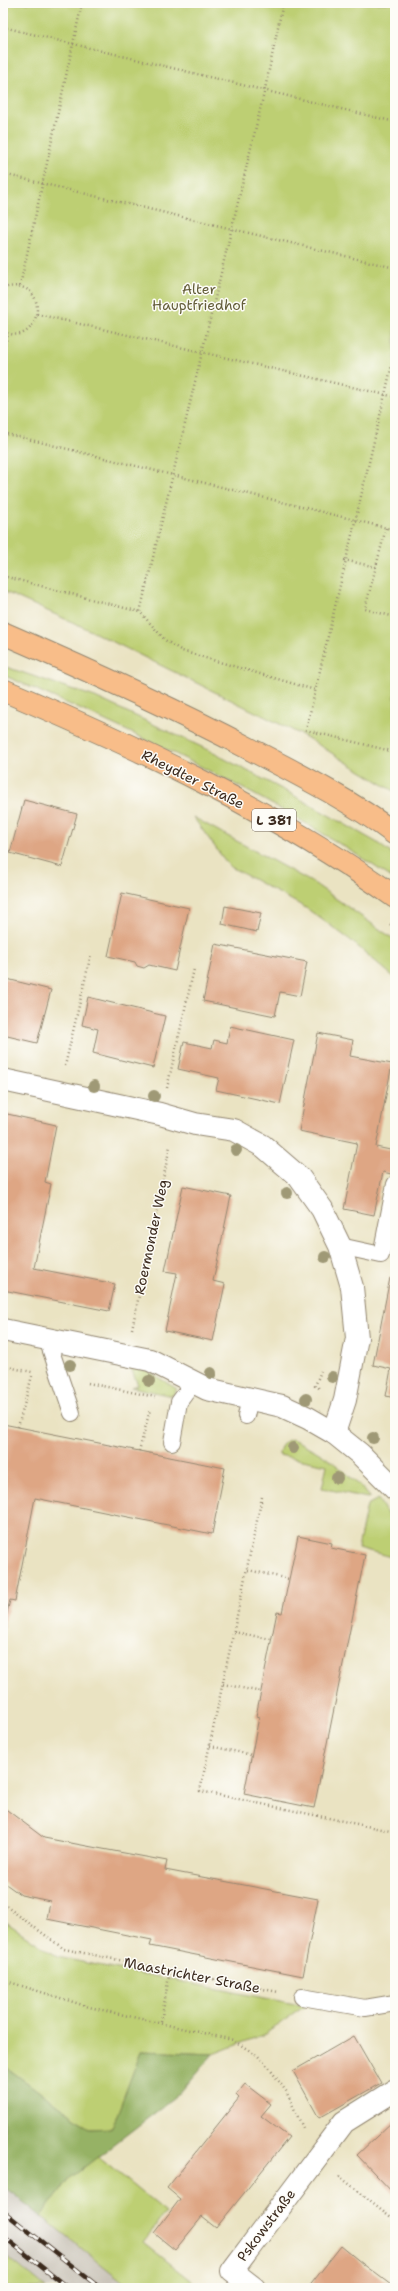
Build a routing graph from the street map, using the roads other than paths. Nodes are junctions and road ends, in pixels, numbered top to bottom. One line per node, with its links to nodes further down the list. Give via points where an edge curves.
1 (3, 633): 3 (main road, via 167,706 284,767 377,820)
2 (3, 690): 4 (main road, Rheydter Straße / L 381, via 146,755 262,814 354,867)
3 (395, 834)
4 (395, 897)
5 (3, 1080): 7 (street, via 195,1124 234,1130 263,1146 299,1177 322,1208)
6 (395, 1184): 7 (lane, via 380,1255)
7 (340, 1246): 12 (street, via 352,1287 357,1338 345,1400)
8 (3, 1330): 9 (street)
9 (47, 1339): 10 (street, via 150,1360); 11 (lane)
10 (193, 1383): 12 (street, via 248,1407 282,1406); 13 (lane, via 180,1402)
11 (72, 1413)
12 (334, 1433): 14 (street, via 360,1454)
13 (172, 1442)
14 (395, 1489)
15 (302, 1997): 16 (lane, via 365,2008)
16 (395, 2003)
17 (395, 2090): 18 (street, Pskowstraße, via 344,2122 232,2271)
18 (254, 2288)

